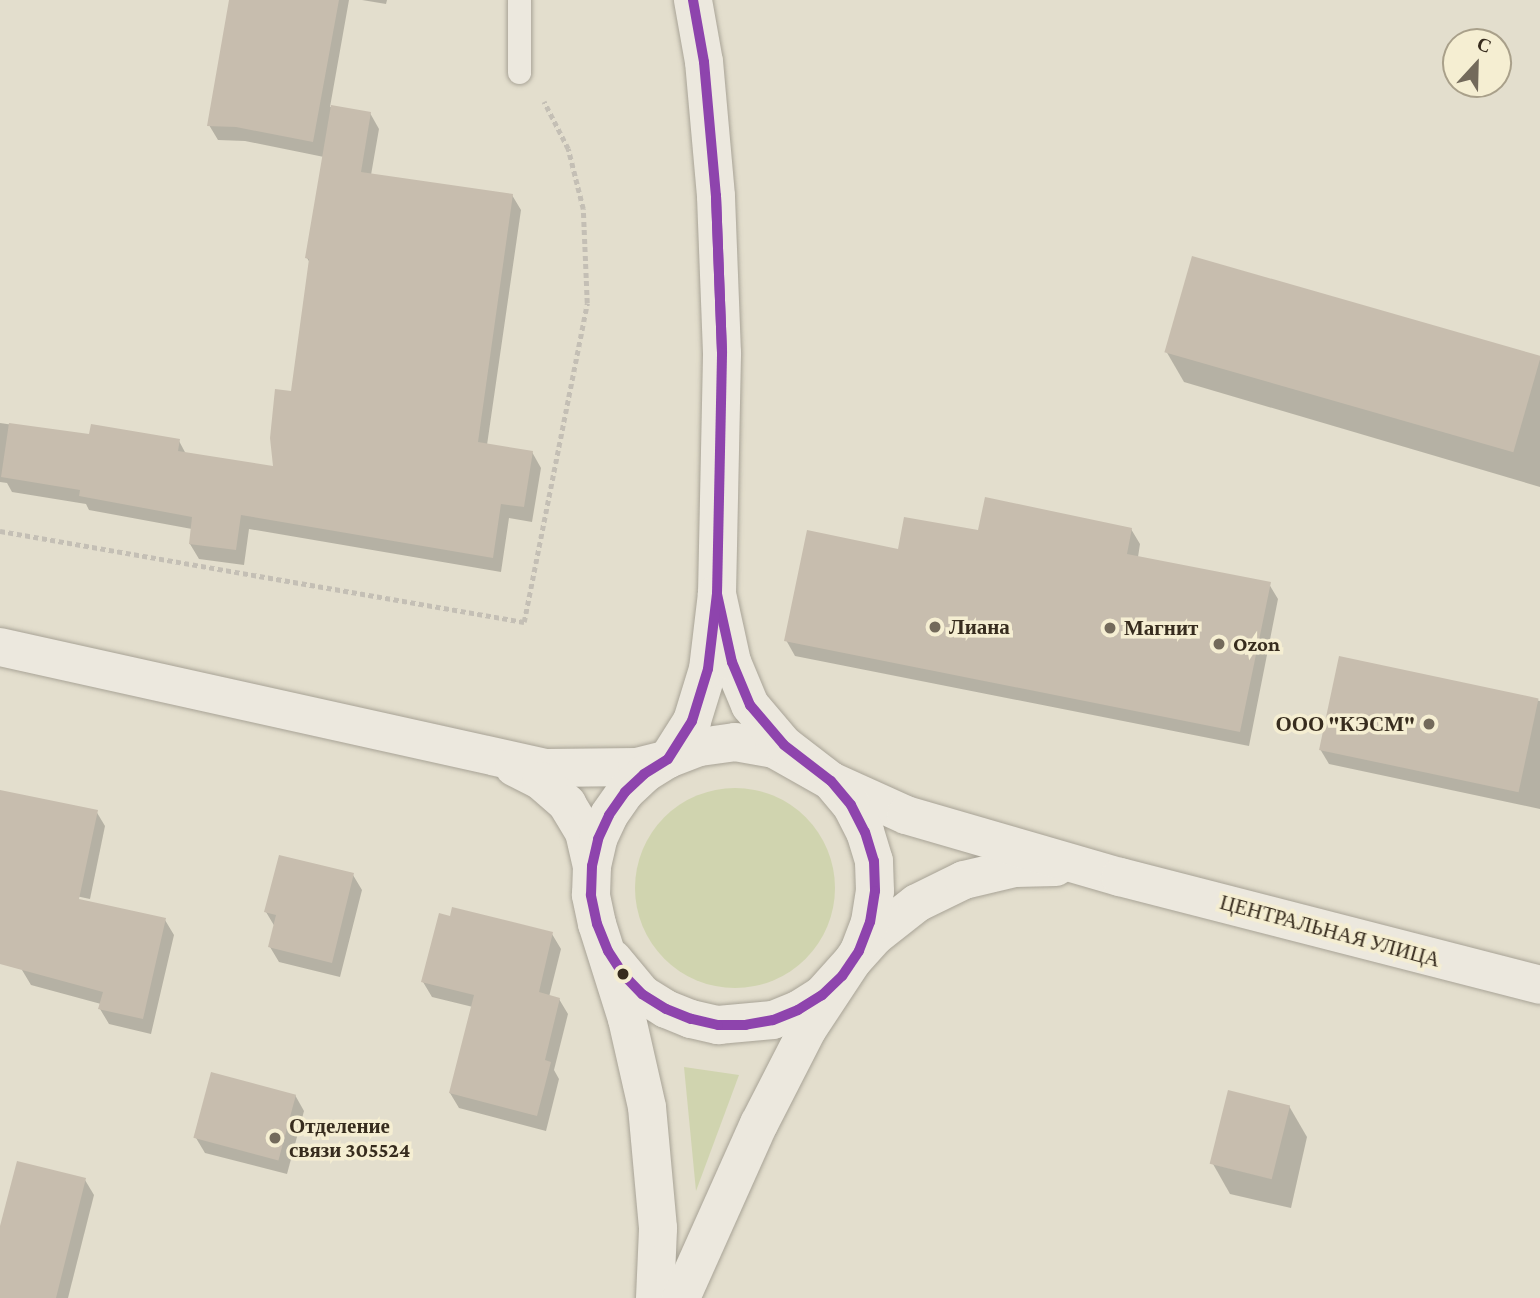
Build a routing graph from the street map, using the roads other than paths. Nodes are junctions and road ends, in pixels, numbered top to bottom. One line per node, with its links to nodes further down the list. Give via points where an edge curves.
1 (519, 0): 3 (lane)
2 (693, 0): 4 (main road, via 704,62 716,196 722,353)
3 (519, 72)
4 (717, 594): 6 (main road, via 708,669 692,721); 8 (main road, via 732,662 750,705 784,746)
5 (0, 647): 7 (main road)
6 (668, 759): 7 (main road, via 637,767 591,770); 8 (main road, via 700,747 735,743 774,749); 9 (main road, via 625,792 598,839)
7 (500, 760): 9 (main road, via 541,781 567,804 584,832)
8 (831, 781): 10 (main road, via 906,815); 12 (main road, via 851,805 874,862 870,922 859,951)
9 (592, 866): 11 (main road, via 591,895)
10 (1120, 877): 12 (main road, via 1069,866 1015,868 964,880 917,903 885,928); 13 (main road, ЦЕНТРАЛЬНАЯ УЛИЦА)
11 (608, 951): 12 (main road, via 642,994 666,1009 718,1025 773,1020 822,995); 14 (main road, via 647,1107 659,1228)
12 (842, 976): 15 (main road, via 807,1030 759,1124)
13 (1540, 985)
14 (655, 1298)
15 (681, 1298)

